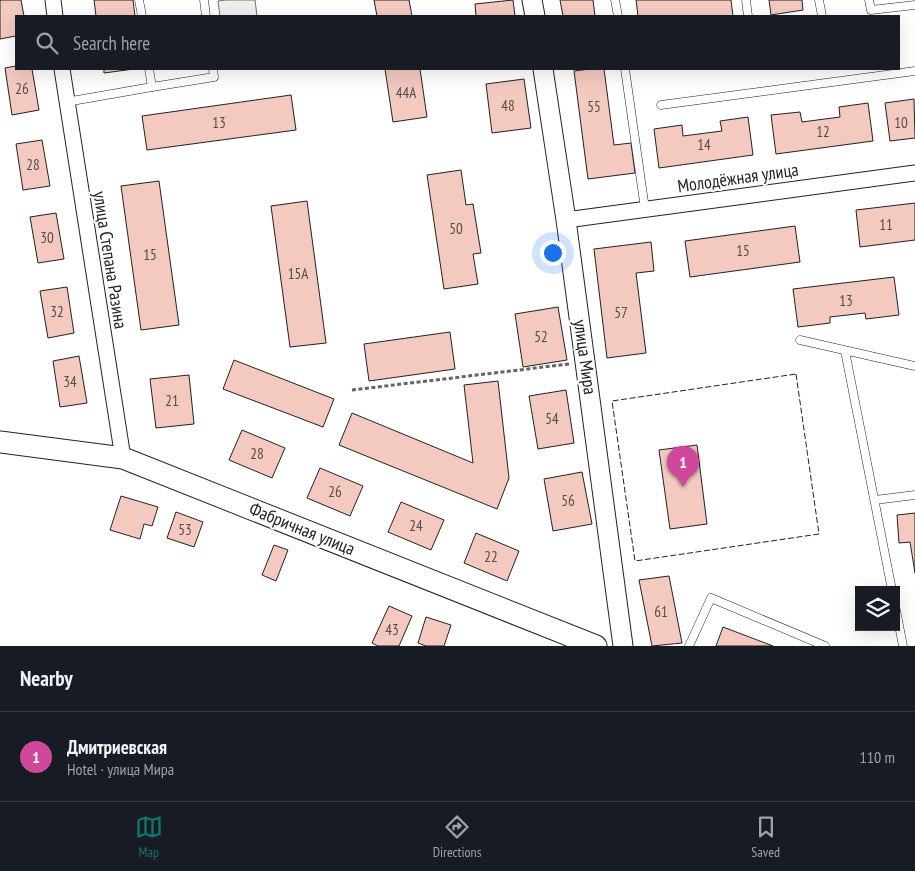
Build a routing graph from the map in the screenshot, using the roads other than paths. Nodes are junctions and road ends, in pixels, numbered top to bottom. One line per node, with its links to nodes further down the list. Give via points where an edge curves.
1 (53, 0): 10 (street)
2 (139, 0): 11 (lane)
3 (204, 0): 12 (lane)
4 (532, 0): 13 (street)
5 (615, 0): 14 (lane)
6 (746, 0): 15 (lane)
7 (819, 0): 16 (lane)
8 (870, 0): 9 (lane, via 871,10)
9 (915, 5)
10 (55, 15)
11 (142, 15)
12 (206, 15)
13 (535, 15)
14 (618, 15)
15 (748, 15)
16 (822, 15)
17 (62, 70): 24 (street, улица Степана Разина)
18 (149, 70): 23 (lane)
19 (213, 70): 23 (lane, via 214,77)
20 (543, 70): 28 (street, улица Мира)
21 (625, 70): 27 (lane)
22 (915, 71): 25 (lane)
23 (152, 87): 24 (lane)
24 (66, 102): 33 (street, улица Степана Разина)
25 (661, 105)
26 (915, 172): 27 (street, Молодёжная улица)
27 (644, 209): 28 (street, Молодёжная улица)
28 (566, 220): 39 (street, улица Мира)
29 (800, 340): 30 (lane)
30 (846, 351): 31 (lane); 35 (lane)
31 (915, 366)
32 (0, 442): 33 (main road, Фабричная улица)
33 (123, 458): 38 (main road, Фабричная улица)
34 (915, 495): 35 (lane)
35 (875, 500): 36 (lane)
36 (891, 586)
37 (900, 631): 42 (lane)
38 (590, 645)
39 (623, 646)
40 (689, 646): 41 (lane, via 711,598)
41 (825, 646)
42 (903, 646)

